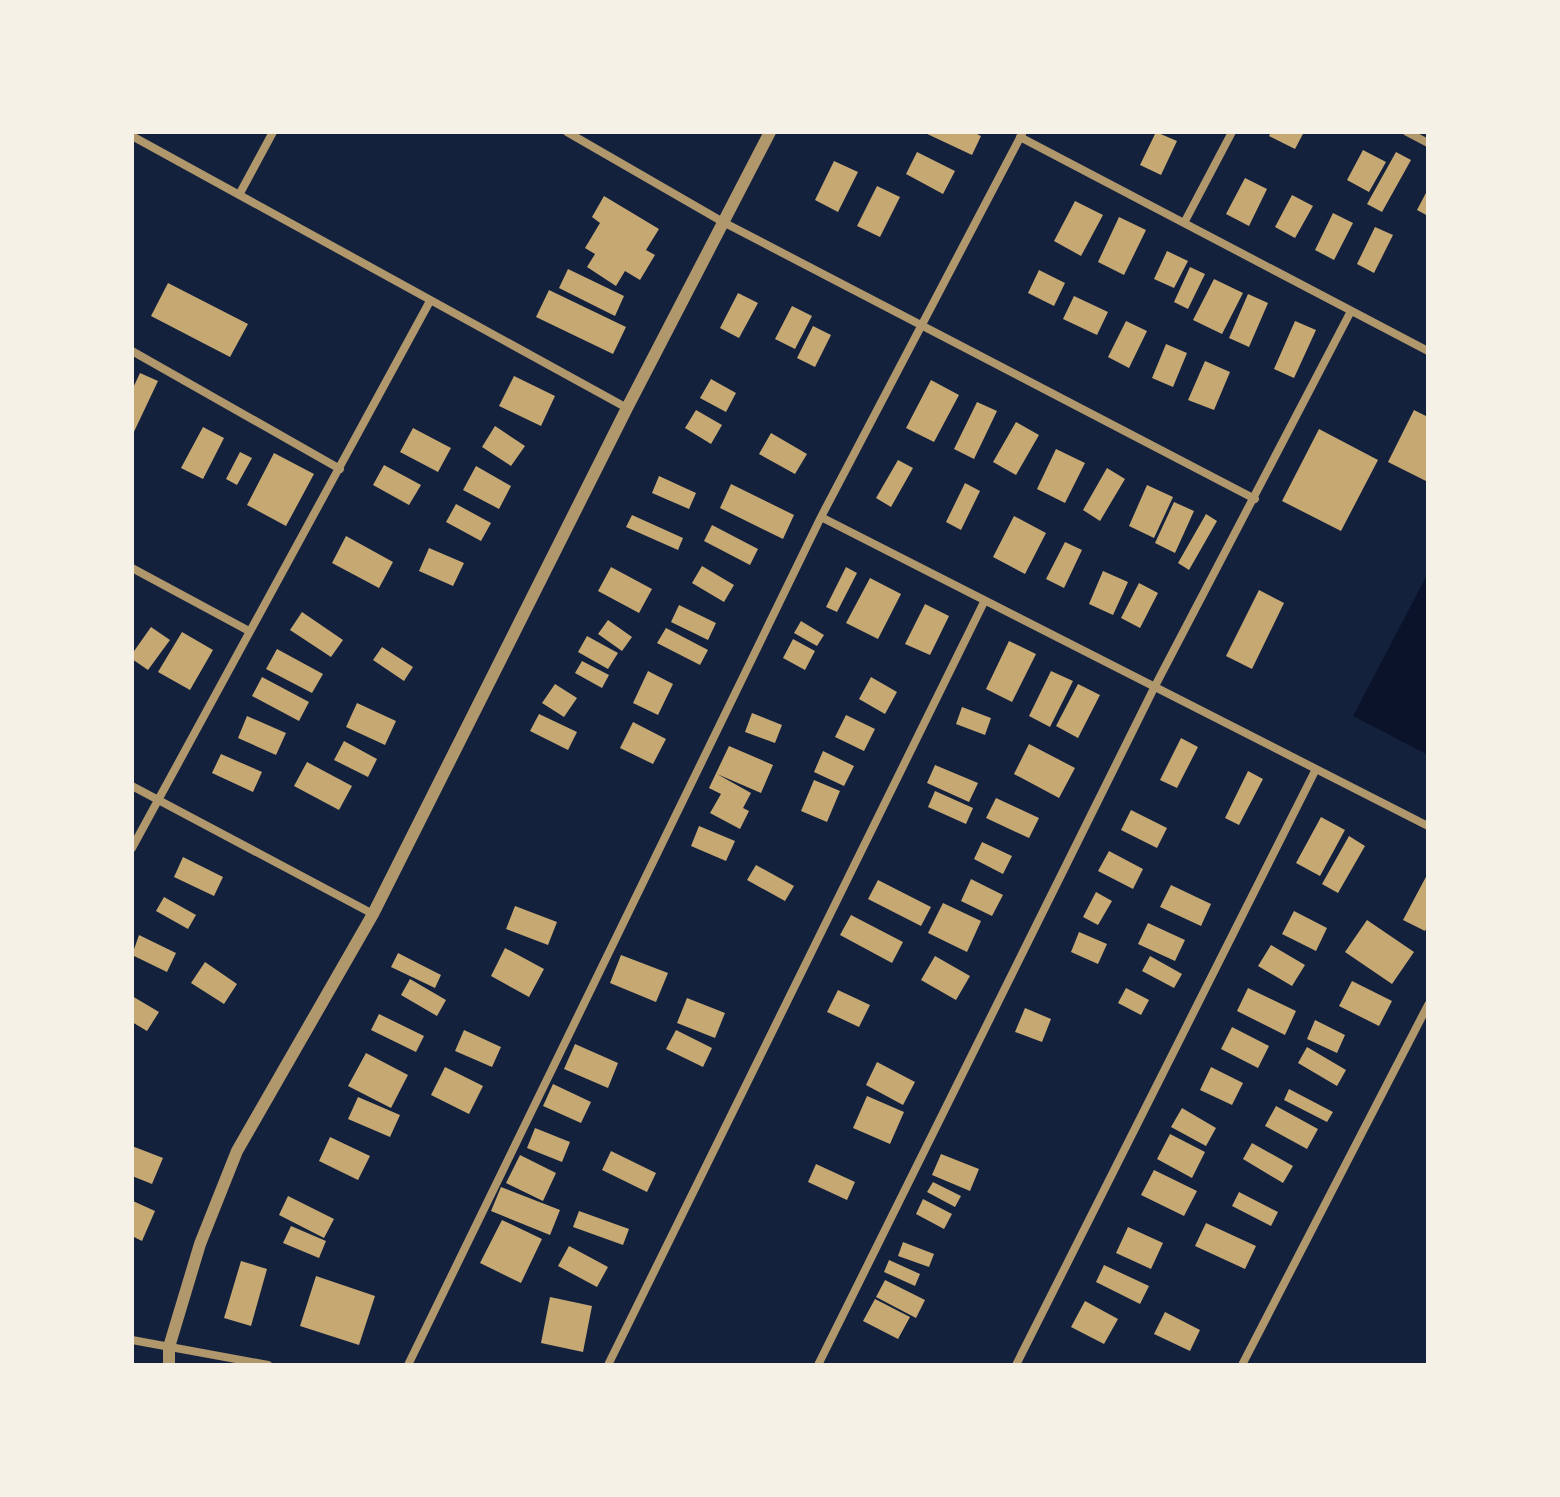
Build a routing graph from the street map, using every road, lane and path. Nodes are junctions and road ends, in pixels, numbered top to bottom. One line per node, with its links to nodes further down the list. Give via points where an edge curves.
1 (273, 132): 9 (street)
2 (567, 132): 10 (street)
3 (770, 132): 10 (street)
4 (1232, 132): 11 (street)
5 (1407, 132): 8 (street)
6 (1021, 135): 11 (street); 14 (street)
7 (132, 136): 9 (street)
8 (1428, 143)
9 (239, 195): 12 (street)
10 (723, 222): 14 (street); 17 (street)
11 (1184, 223): 13 (street)
12 (430, 301): 17 (street); 18 (street)
13 (1351, 311): 15 (street); 19 (street)
14 (920, 326): 19 (street); 20 (street)
15 (1428, 351)
16 (133, 354): 18 (street)
17 (627, 408): 30 (street)
18 (340, 469): 23 (street)
19 (1255, 499): 24 (street)
20 (821, 517): 22 (street); 36 (street)
21 (132, 568): 23 (street)
22 (984, 602): 24 (street); 37 (street)
23 (249, 631): 27 (street)
24 (1154, 688): 25 (street); 38 (street)
25 (1316, 769): 28 (street); 39 (street)
26 (132, 786): 27 (street)
27 (156, 799): 29 (street); 30 (street)
28 (1428, 826)
29 (132, 848)
30 (373, 914): 33 (street, via 237,1151 200,1244)
31 (1428, 1005): 40 (street)
32 (132, 1340): 33 (street)
33 (169, 1347): 34 (street); 35 (street)
34 (169, 1365)
35 (268, 1365)
36 (408, 1365)
37 (608, 1365)
38 (818, 1365)
39 (1016, 1365)
40 (1242, 1365)

